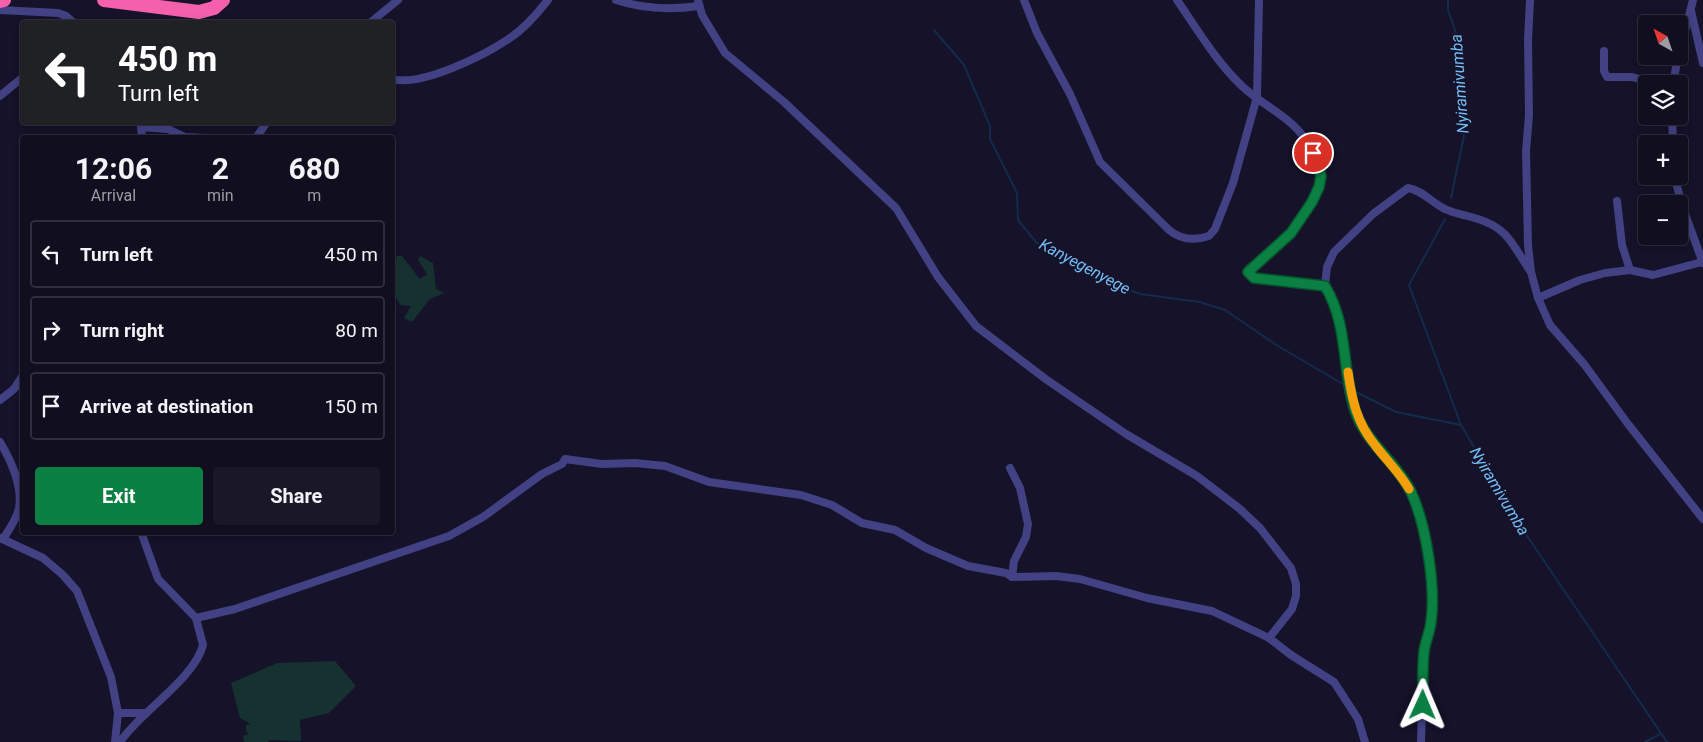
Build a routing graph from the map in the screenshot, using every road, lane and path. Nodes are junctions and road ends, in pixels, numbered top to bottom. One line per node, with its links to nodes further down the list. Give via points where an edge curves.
1 (4, 0): 12 (highway)
2 (104, 0): 3 (highway, via 199,12 214,8)
3 (223, 0)
4 (398, 0): 17 (street)
5 (548, 0): 21 (street, via 522,29 487,51 434,74)
6 (616, 0): 13 (street, via 670,9)
7 (1024, 0): 25 (street, via 1100,162 1168,230 1180,237 1205,238 1215,229 1233,183)
8 (1176, 0): 25 (street, via 1228,70)
9 (1259, 0): 25 (street)
10 (1530, 0): 32 (street, via 1526,159)
11 (1692, 0): 14 (street)
12 (0, 1)
13 (698, 3): 44 (street, via 725,53 784,102 896,208 938,277 976,326 1126,434 1197,476 1260,528 1291,568 1296,584 1292,609)
14 (1691, 9): 18 (street); 20 (street)
15 (0, 10): 16 (street, via 58,13)
16 (71, 20)
17 (373, 20)
18 (1688, 20)
19 (1604, 51): 22 (street, via 1607,77)
20 (1703, 63)
21 (395, 79)
22 (1638, 79)
23 (20, 80): 24 (street)
24 (0, 96)
25 (1257, 98): 33 (street, via 1298,130 1309,144 1321,176 1312,202 1291,233 1270,254 1248,269 1248,274 1254,278)
26 (142, 135): 27 (street, via 141,127 168,129)
27 (180, 135)
28 (1677, 185): 30 (street)
29 (1617, 201): 31 (street, via 1622,245)
30 (1703, 263): 31 (street, via 1653,275)
31 (1630, 270): 34 (street, via 1580,280)
32 (1531, 272): 33 (street, via 1500,228 1444,209 1408,188 1373,214 1334,252 1327,267); 34 (street)
33 (1325, 286): 50 (street, via 1339,318 1354,410 1374,444 1412,494 1427,542 1432,610 1424,653)
34 (1538, 298): 39 (street, via 1550,325)
35 (20, 380): 36 (street)
36 (0, 400)
37 (0, 442): 41 (street, via 13,468 19,499 15,520)
38 (1010, 468): 42 (street, via 1020,488 1028,524 1026,537 1014,560)
39 (1703, 518)
40 (142, 535): 43 (street, via 158,578)
41 (1, 539): 45 (street, via 43,558 77,591 110,672)
42 (1012, 577): 43 (street, via 952,560 895,530 862,524 832,505 801,495 709,482 665,466 565,459 483,517 449,536 261,601); 44 (street, via 1080,579 1147,598 1201,608)
43 (196, 618): 46 (street, via 202,649 178,681)
44 (1270, 638): 49 (street, via 1334,682 1358,719)
45 (118, 713): 46 (street); 47 (street)
46 (146, 713): 48 (street)
47 (115, 742)
48 (120, 742)
49 (1365, 742)
50 (1421, 742)

